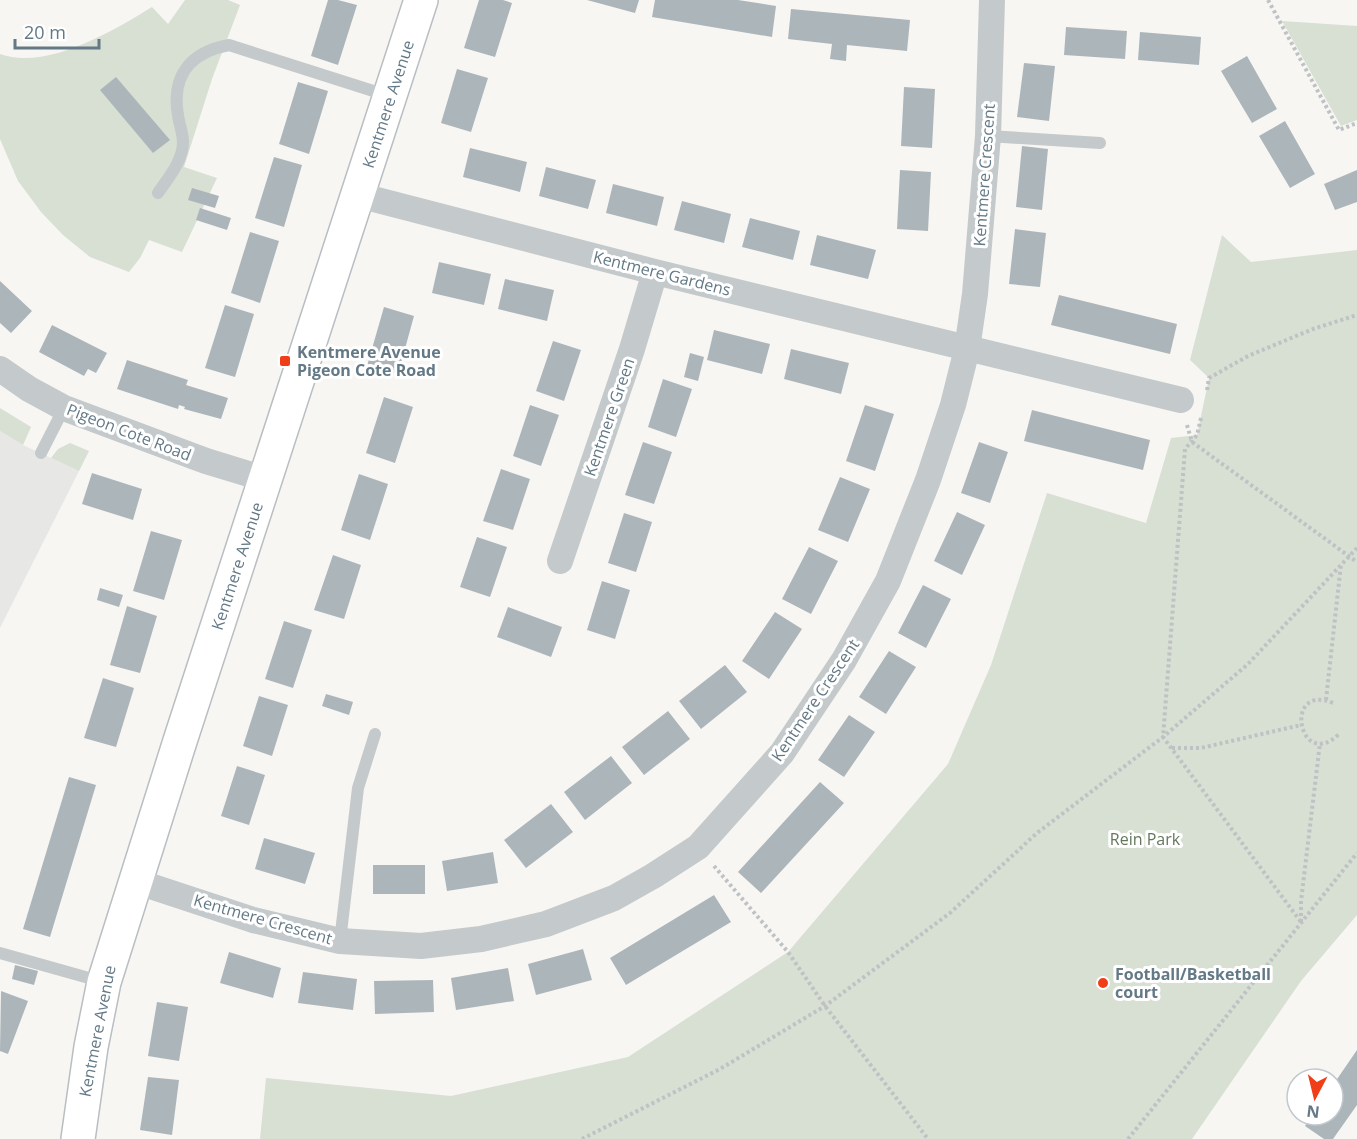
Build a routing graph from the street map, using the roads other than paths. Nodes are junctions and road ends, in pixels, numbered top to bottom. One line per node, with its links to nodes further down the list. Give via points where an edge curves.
1 (421, 0): 3 (street, Kentmere Avenue)
2 (992, 0): 4 (street, Kentmere Crescent)
3 (390, 97): 6 (lane, via 229,45 213,48 198,55 179,81 181,156); 7 (street, Kentmere Avenue)
4 (988, 136): 5 (lane); 9 (street, Kentmere Crescent)
5 (1100, 143)
6 (158, 192)
7 (358, 195): 8 (street, Kentmere Gardens); 14 (street, Kentmere Avenue)
8 (655, 272): 9 (street, Kentmere Gardens); 15 (street, Kentmere Green)
9 (967, 349): 11 (street); 18 (street, Kentmere Crescent, via 954,405 888,581 844,660 782,753 698,847 614,898 546,924 481,939 421,946)
10 (0, 369): 12 (street, Pigeon Cote Road)
11 (1196, 404)
12 (64, 408): 13 (lane); 14 (street, Pigeon Cote Road)
13 (41, 453)
14 (265, 479): 17 (street, Kentmere Avenue)
15 (560, 561)
16 (375, 734): 18 (lane, via 358,788)
17 (135, 881): 18 (street, Kentmere Crescent, via 253,920); 20 (street, Kentmere Avenue)
18 (339, 941)
19 (0, 953): 20 (lane)
20 (104, 982): 21 (street, Kentmere Avenue)
21 (78, 1139)

